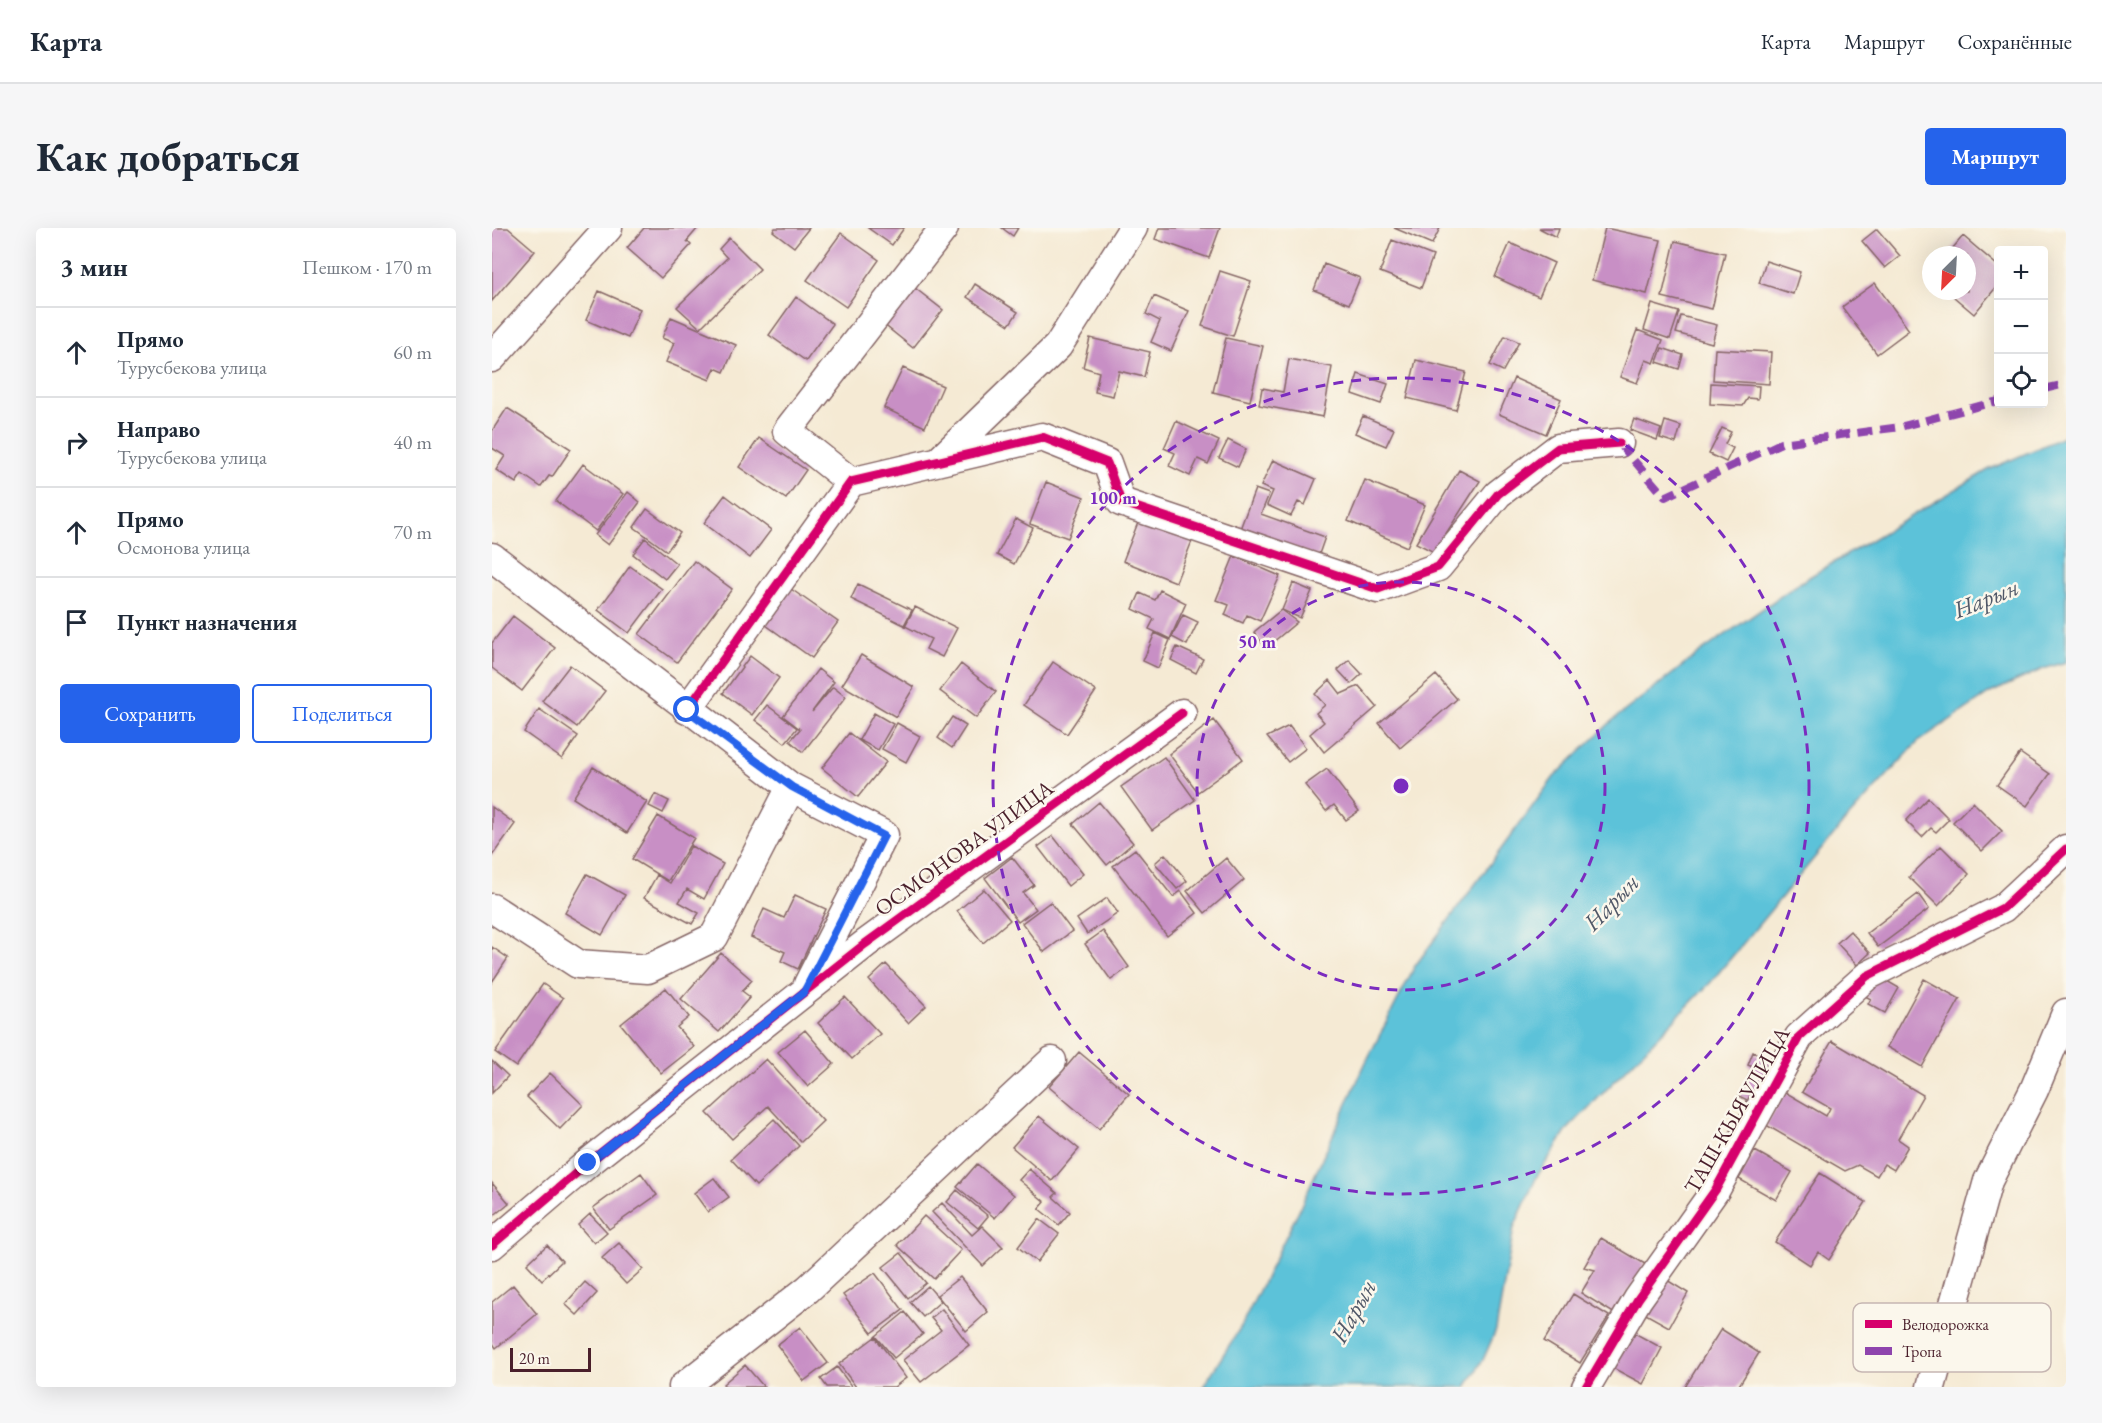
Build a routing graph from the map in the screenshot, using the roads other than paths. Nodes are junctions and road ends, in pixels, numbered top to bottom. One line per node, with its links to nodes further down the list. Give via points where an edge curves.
1 (608, 228): 4 (street)
2 (944, 228): 7 (street, via 787,431)
3 (1133, 228): 6 (street, via 1058,346)
4 (492, 358)
5 (1619, 443): 6 (street, via 1558,448 1498,495 1438,567 1378,589 1121,502 1107,463 1042,437)
6 (940, 460): 7 (street)
7 (851, 482): 9 (street)
8 (492, 557): 9 (street)
9 (687, 710): 11 (street)
10 (1182, 713): 14 (street, ОСМОНОВА УЛИЦА)
11 (792, 787): 13 (street, via 714,938 648,969 578,964); 14 (street, via 884,836)
12 (2066, 849): 21 (street, ТАШ-КЫЯ УЛИЦА, via 2003,908 1867,976 1799,1037 1716,1189 1638,1299)
13 (492, 908)
14 (804, 992): 17 (street, ОСМОНОВА УЛИЦА, via 588,1163)
15 (2066, 1012): 18 (street, via 2034,1090 1988,1181)
16 (1053, 1061): 20 (street, via 808,1289)
17 (492, 1245)
18 (1954, 1303)
19 (1935, 1372): 22 (street)
20 (683, 1387)
21 (1586, 1387)
22 (1931, 1387)

